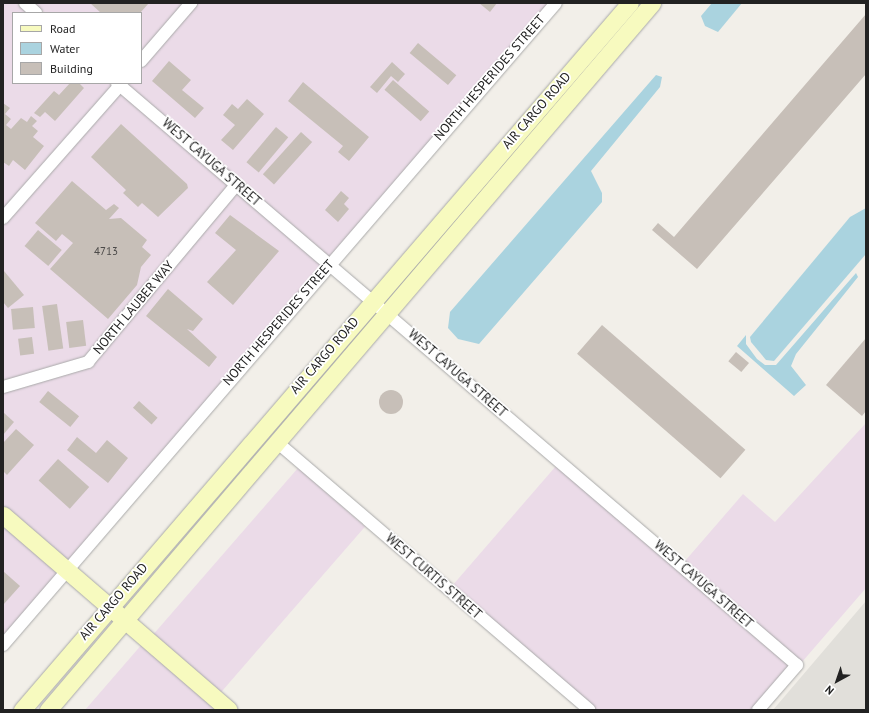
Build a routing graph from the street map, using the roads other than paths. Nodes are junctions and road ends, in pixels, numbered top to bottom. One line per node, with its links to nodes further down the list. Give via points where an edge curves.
1 (25, 3): 6 (street)
2 (191, 3): 7 (street)
3 (556, 3): 11 (street, NORTH HESPERIDES STREET)
4 (630, 3): 12 (street, AIR CARGO ROAD)
5 (647, 5): 13 (street, AIR CARGO ROAD)
6 (35, 12)
7 (142, 60)
8 (120, 84): 9 (street, WEST CAYUGA STREET); 10 (street)
9 (236, 185): 11 (street, WEST CAYUGA STREET); 14 (street, NORTH LAUBER WAY, via 88,362)
10 (3, 218)
11 (330, 264): 12 (street, WEST CAYUGA STREET); 17 (street, NORTH HESPERIDES STREET)
12 (372, 301): 13 (street, WEST CAYUGA STREET); 18 (street, AIR CARGO ROAD)
13 (388, 314): 15 (street, AIR CARGO ROAD); 25 (street, WEST CAYUGA STREET, via 797,665)
14 (3, 387)
15 (278, 443): 19 (street, AIR CARGO ROAD); 24 (street, WEST CURTIS STREET)
16 (3, 515): 17 (street)
17 (67, 571): 18 (street); 20 (street, NORTH HESPERIDES STREET)
18 (110, 607): 19 (street); 21 (street, AIR CARGO ROAD)
19 (125, 620): 22 (street, AIR CARGO ROAD); 23 (street)
20 (3, 645)
21 (22, 710)
22 (48, 710)
23 (229, 710)
24 (589, 710)
25 (758, 710)

